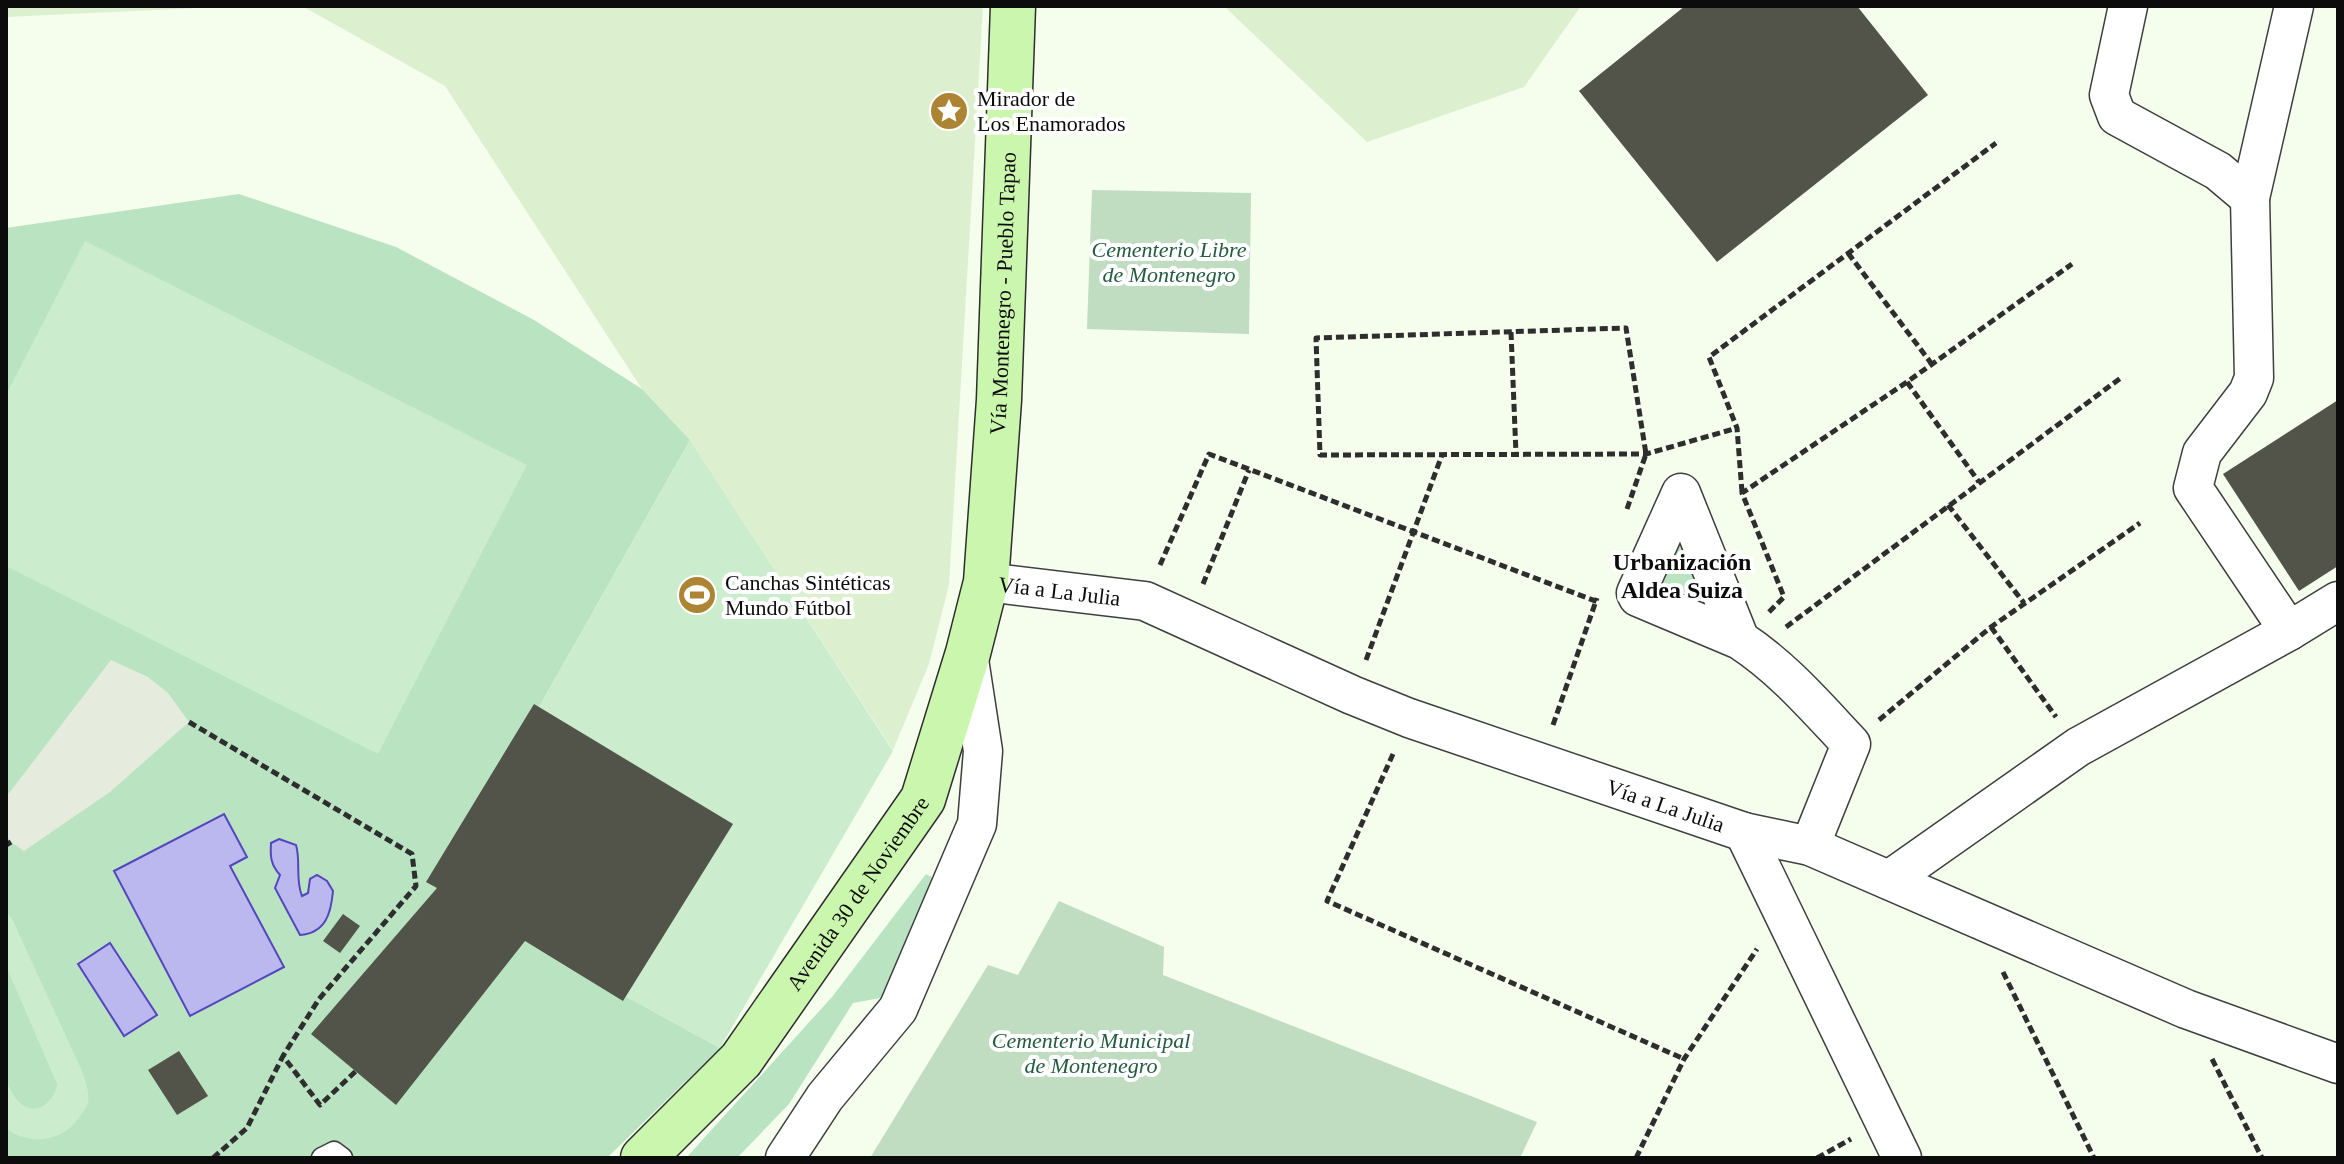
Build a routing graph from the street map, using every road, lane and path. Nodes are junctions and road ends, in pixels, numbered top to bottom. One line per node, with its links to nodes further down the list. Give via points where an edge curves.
1 (1013, 6): 22 (main road, Vía Montenegro - Pueblo Tapao, via 999,400)
2 (2128, 6): 5 (street, via 2109,95 2117,116 2218,171)
3 (2294, 6): 5 (street)
4 (1996, 143): 6 (path)
5 (2250, 198): 29 (street, via 2254,378 2202,453 2193,488)
6 (1848, 253): 10 (path); 13 (path, via 1709,357)
7 (2072, 264): 10 (path)
8 (1626, 328): 9 (path)
9 (1511, 331): 14 (path); 15 (path, via 1316,338 1320,455)
10 (1931, 363): 12 (path)
11 (2122, 377): 17 (path)
12 (1907, 382): 17 (path); 18 (path)
13 (1737, 428): 14 (path, via 1646,454); 18 (path)
14 (1516, 454): 15 (path)
15 (1442, 455): 21 (path)
16 (1249, 470): 21 (path); 23 (path); 24 (path, via 1209,454)
17 (1979, 482): 19 (path)
18 (1742, 493): 30 (path, via 1784,597)
19 (1948, 505): 26 (path); 30 (path)
20 (2140, 523): 26 (path)
21 (1413, 532): 27 (path); 32 (path)
22 (986, 582): 24 (street, Vía a La Julia); 31 (main road, Avenida 30 de Noviembre)
23 (1198, 595)
24 (1145, 601): 32 (street, Vía a La Julia)
25 (2338, 601): 29 (street)
26 (2024, 603): 28 (path)
27 (1610, 607)
28 (1991, 627): 35 (path); 36 (path)
29 (2289, 631): 36 (street)
30 (1748, 645): 35 (street, via 1795,684)
31 (968, 653): 50 (main road, Avenida 30 de Noviembre, via 923,799 741,1060); 51 (street, via 983,751 977,824 898,1009 825,1097)
32 (1352, 695): 33 (street, Vía a La Julia)
33 (1409, 718): 37 (street, Vía a La Julia); 44 (path, via 1327,901)
34 (189, 722): 43 (path, via 412,854 416,886 319,999)
35 (1851, 744): 38 (street)
36 (2078, 747): 39 (street)
37 (1744, 832): 38 (street, Vía a La Julia); 40 (street)
38 (1810, 846): 39 (street, Vía a La Julia)
39 (1889, 880): 41 (street, Vía a La Julia)
40 (1782, 911): 44 (path); 53 (street)
41 (1977, 920): 42 (street, Vía a La Julia); 54 (path)
42 (2186, 1009): 45 (street, Vía a La Julia); 55 (path)
43 (283, 1056): 46 (path, via 320,1105); 47 (path, via 247,1128)
44 (1684, 1059): 52 (path)
45 (2338, 1064)
46 (357, 1070)
47 (213, 1158)
48 (322, 1158): 49 (lane, via 334,1152)
49 (342, 1158)
50 (643, 1158)
51 (785, 1158)
52 (1636, 1158)
53 (1902, 1158)
54 (2094, 1158)
55 (2262, 1158)

